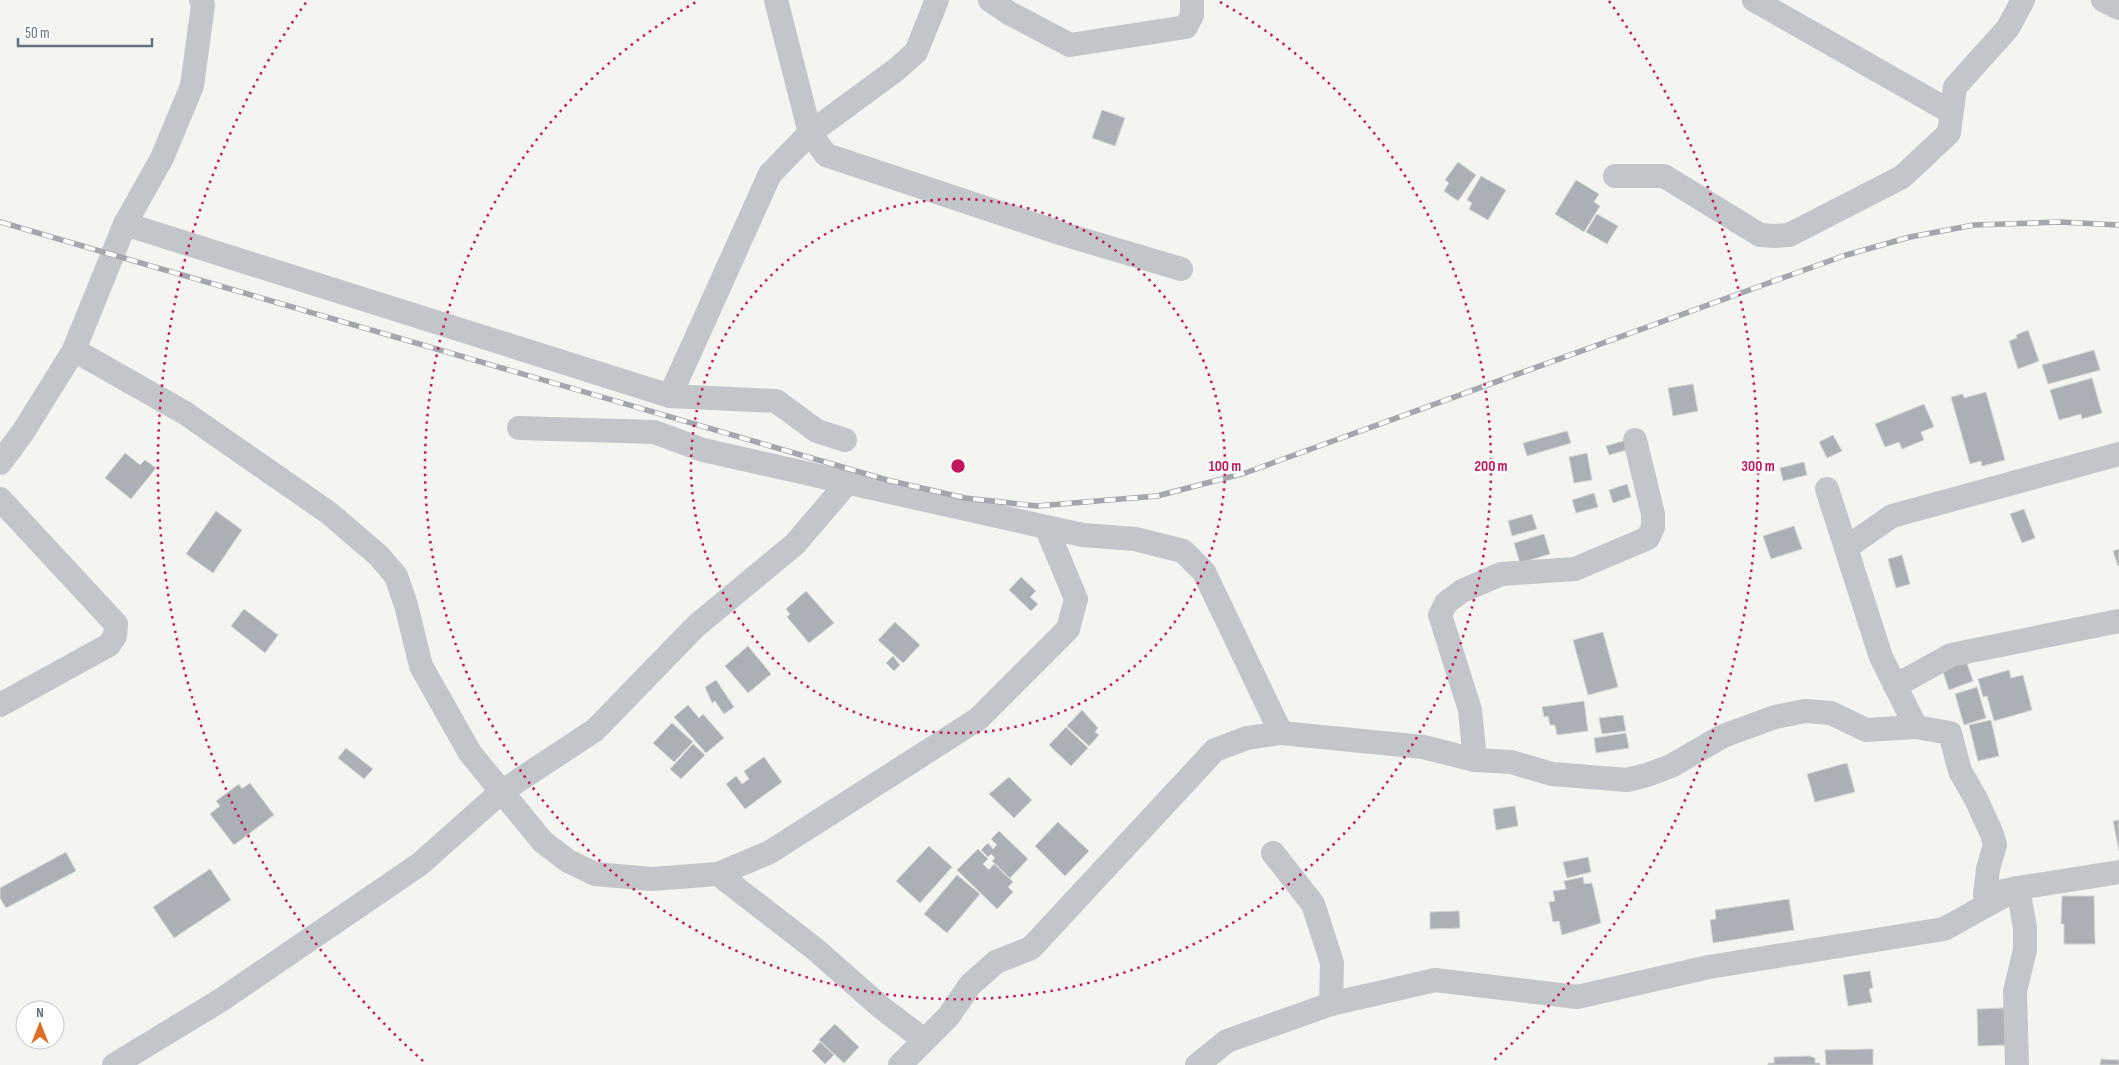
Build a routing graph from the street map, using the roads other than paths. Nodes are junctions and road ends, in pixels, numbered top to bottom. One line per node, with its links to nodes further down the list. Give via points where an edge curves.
1 (201, 0): 13 (street, via 192,86 162,158)
2 (776, 0): 11 (street)
3 (937, 0): 11 (street, via 916,52)
4 (990, 0): 5 (street, via 1008,13 1070,45 1186,27 1192,15)
5 (1192, 0)
6 (1754, 0): 10 (street)
7 (2023, 0): 10 (street, via 2008,28 1955,87)
8 (2103, 0): 9 (street)
9 (2119, 8)
10 (1951, 112): 12 (street, via 1949,133 1902,177 1789,234 1760,234 1664,176)
11 (810, 132): 14 (street, via 826,155); 16 (street, via 770,174)
12 (1615, 176)
13 (125, 224): 15 (street); 16 (street)
14 (1181, 269)
15 (74, 350): 21 (street); 33 (street, via 185,413 329,513 378,556 396,576 421,666 470,753)
16 (670, 396): 18 (street, via 776,402 817,431)
17 (519, 428): 22 (street, via 654,432 703,450)
18 (845, 440)
19 (1635, 440): 32 (street, via 1653,514 1653,527 1648,538 1575,569 1501,574 1462,591 1446,603 1440,615 1470,710)
20 (2119, 454): 26 (street, via 1892,516)
21 (0, 464)
22 (848, 482): 25 (street); 33 (street, via 795,544 696,626 595,730)
23 (1827, 489): 26 (street)
24 (0, 499): 29 (street, via 116,624 109,645)
25 (1046, 527): 31 (street, via 1083,535 1135,539 1183,551 1204,572); 36 (street, via 1076,599 1068,629 978,719 770,852)
26 (1846, 548): 28 (street, via 1881,657)
27 (2119, 621): 28 (street, via 1951,655)
28 (1895, 686): 30 (street)
29 (0, 705)
30 (1916, 727): 32 (street, via 1866,730 1831,713 1805,711 1775,717 1723,736 1671,766 1627,780 1552,774 1512,762); 37 (street, via 1950,734 1960,771 1992,834 1995,845 1985,895)
31 (1281, 734): 32 (street, via 1424,747); 39 (street, via 1246,738 1215,750 1031,948 996,962 970,985 948,1016)
32 (1475, 760)
33 (501, 792): 36 (street, via 543,842 568,861 595,874 652,878); 40 (street, via 420,864 205,1010)
34 (1273, 853): 38 (street, via 1313,904 1332,964)
35 (2119, 872): 37 (street)
36 (718, 874): 39 (street)
37 (2018, 888): 38 (street, via 1944,929 1709,967 1577,997 1435,980); 43 (street, via 2025,950 2015,991)
38 (1331, 1004): 42 (street, via 1227,1041)
39 (924, 1040): 41 (street)
40 (114, 1065)
41 (900, 1065)
42 (1197, 1065)
43 (2017, 1065)

